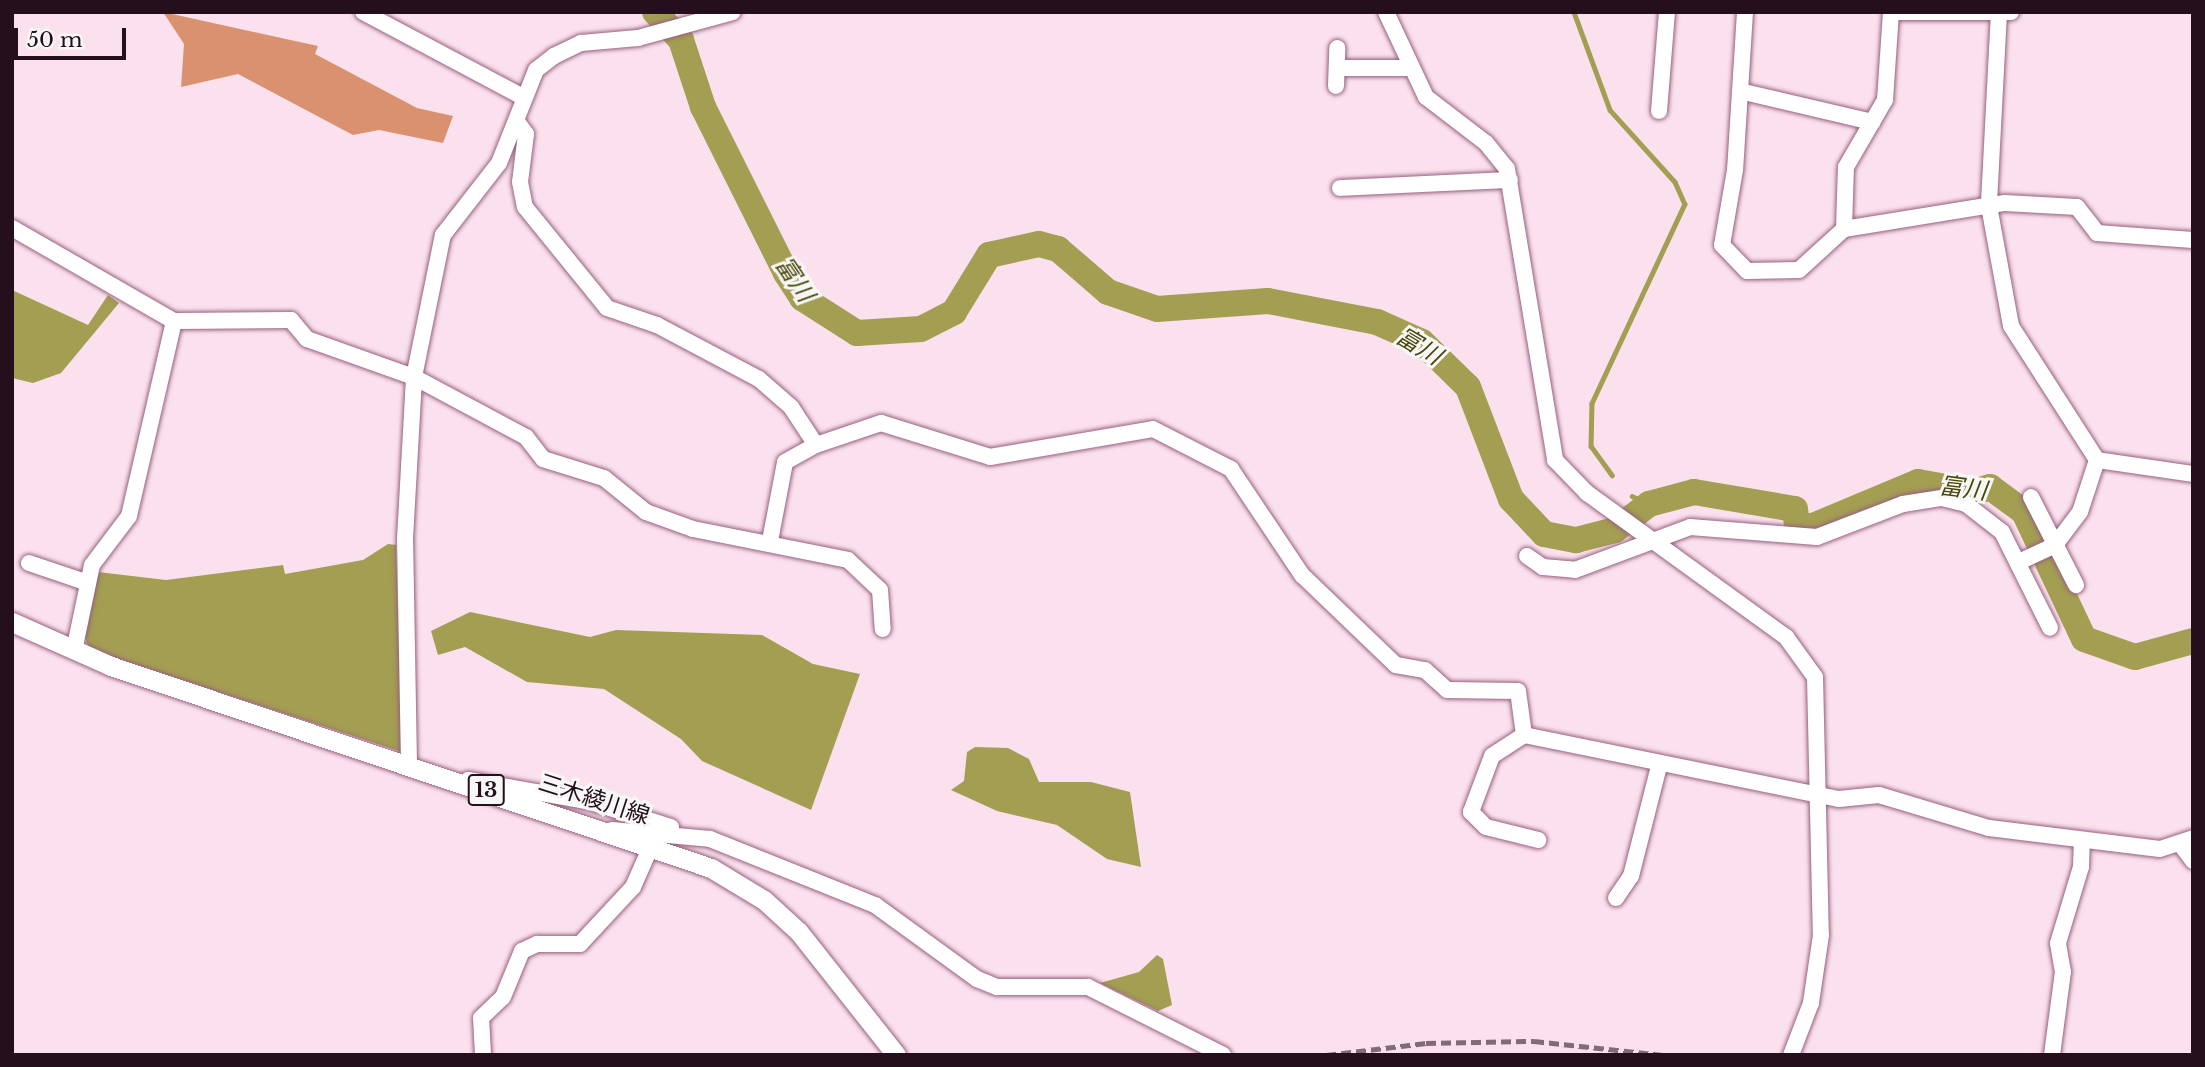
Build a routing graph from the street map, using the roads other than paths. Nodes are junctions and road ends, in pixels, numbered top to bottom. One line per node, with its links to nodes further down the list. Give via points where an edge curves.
1 (363, 12): 14 (street)
2 (733, 12): 14 (street, via 638,38 581,43 536,70)
3 (1386, 12): 11 (street)
4 (1667, 12): 15 (street)
5 (1745, 12): 13 (street)
6 (1892, 12): 8 (street); 16 (street, via 1885,100)
7 (2011, 12): 8 (street)
8 (1999, 13): 20 (street)
9 (1337, 48): 10 (street)
10 (1337, 68): 11 (street); 12 (street)
11 (1408, 68): 18 (street, via 1426,97 1486,143)
12 (1336, 86)
13 (1740, 90): 16 (street); 22 (street, via 1722,245 1729,259 1758,273 1799,270)
14 (525, 98): 17 (street)
15 (1659, 111)
16 (1872, 122): 22 (street, via 1846,167)
17 (518, 123): 25 (street, via 499,163 443,235); 26 (street, via 526,134 520,182 524,207 607,308 657,324 759,379 791,407)
18 (1510, 180): 19 (street); 30 (street, via 1550,450 1573,482)
19 (1340, 188)
20 (1989, 206): 22 (street); 23 (street, via 2077,208 2097,233); 27 (street, via 2011,326)
21 (12, 228): 24 (street)
22 (1844, 229)
23 (2193, 240)
24 (174, 321): 25 (street, via 291,320 307,339); 36 (street, via 129,516 97,556)
25 (414, 377): 31 (street, via 526,437 543,459 604,478 646,512 694,529); 43 (street, via 405,539)
26 (816, 445): 31 (street, via 785,462); 42 (street, via 881,423 990,457 1153,429 1231,469 1302,575 1385,658 1425,670 1447,691 1518,691)
27 (2098, 460): 28 (street); 32 (street, via 2080,512)
28 (2193, 474)
29 (2031, 497): 32 (street)
30 (1651, 538): 33 (street, via 1575,570 1543,567); 34 (street, via 1690,527 1715,526 1817,537 1903,504 1942,498 1987,517); 46 (street, via 1802,654 1819,695)
31 (770, 541): 40 (street, via 848,560 867,573 880,590)
32 (2053, 546): 34 (street); 37 (street)
33 (1527, 556)
34 (2021, 561): 39 (street)
35 (29, 563): 36 (street)
36 (88, 583): 41 (street)
37 (2076, 585)
38 (12, 622): 41 (main road, 三木綾川線 / 13)
39 (2050, 628)
40 (883, 629)
41 (74, 651): 43 (main road, 三木綾川線 / 13)
42 (1524, 735): 44 (street); 50 (street, via 1492,756 1471,812 1486,827)
43 (410, 765): 45 (main road, 三木綾川線 / 13)
44 (1659, 765): 46 (street); 55 (street, via 1631,876)
45 (450, 778): 47 (main road, 三木綾川線 / 13); 48 (street, via 591,802)
46 (1818, 795): 49 (street, via 1879,795 1989,828); 59 (street, via 1819,971)
47 (611, 830): 48 (street); 52 (main road, 三木綾川線 / 13)
48 (710, 839): 53 (street); 58 (street, via 875,905 977,979 1005,988 1088,987)
49 (2082, 839): 51 (street); 60 (street, via 2081,867 2058,943 2063,972)
50 (1538, 840)
51 (2187, 842): 54 (street)
52 (652, 844): 53 (main road, 三木綾川線 / 13); 56 (street, via 633,887 580,944 537,944 522,951 503,997 481,1018)
53 (693, 860): 57 (main road, 三木綾川線 / 13, via 782,915)
54 (2193, 862)
55 (1616, 898)
56 (483, 1055)
57 (896, 1055)
58 (1223, 1055)
59 (1791, 1055)
60 (2052, 1055)

